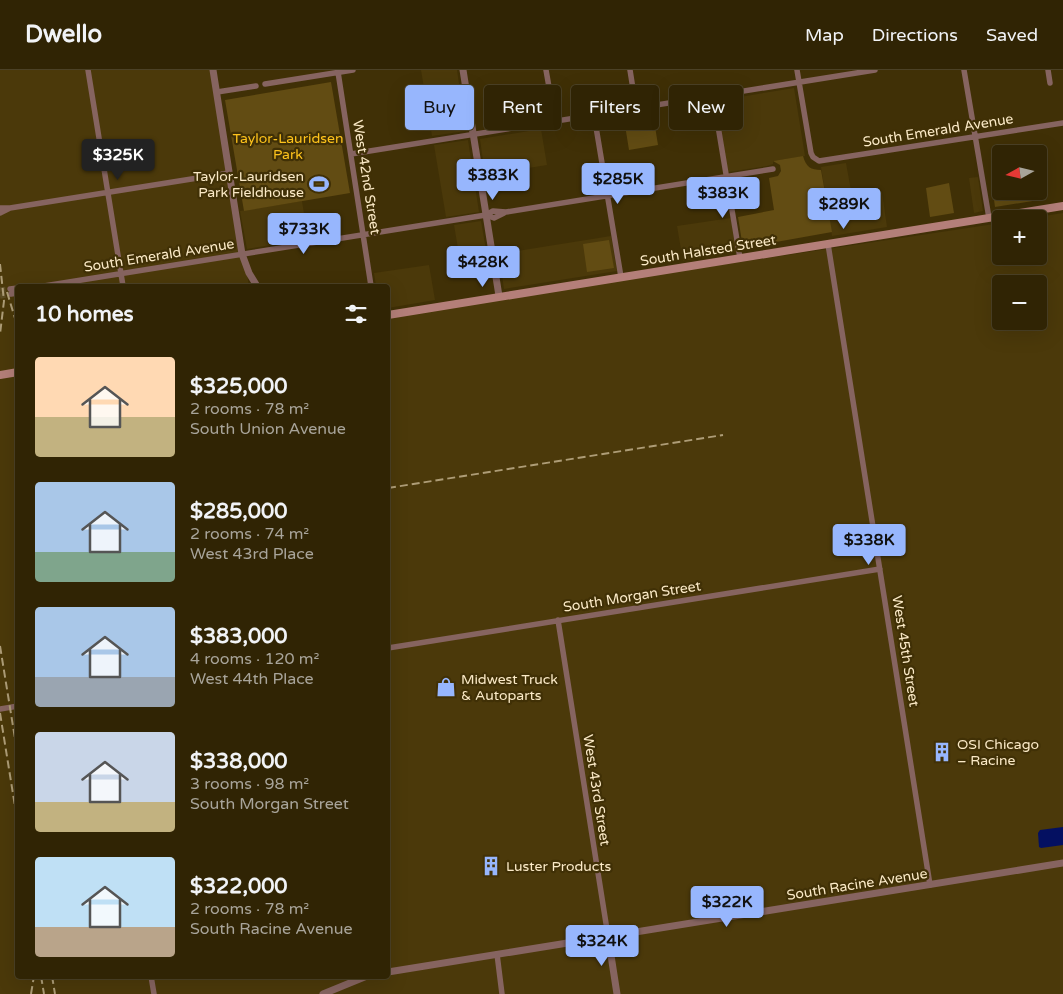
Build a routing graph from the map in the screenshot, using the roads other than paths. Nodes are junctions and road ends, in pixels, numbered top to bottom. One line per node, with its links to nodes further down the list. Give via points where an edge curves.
1 (88, 70): 30 (street)
2 (213, 70): 19 (street)
3 (354, 70): 11 (street)
4 (463, 70): 24 (street)
5 (546, 70): 15 (street)
6 (630, 70): 16 (street)
7 (797, 70): 12 (street)
8 (875, 70): 12 (street)
9 (964, 70): 25 (street)
10 (1048, 70): 13 (street)
11 (338, 72): 14 (street); 26 (street, West 42nd Street)
12 (799, 82): 18 (street); 25 (street, South Emerald Avenue, via 811,153 816,160)
13 (1050, 83)
14 (265, 84)
15 (549, 85)
16 (632, 85)
17 (256, 86): 19 (street)
18 (743, 91)
19 (217, 92): 28 (street)
20 (1063, 123): 25 (street, South Emerald Avenue)
21 (498, 130): 24 (street)
22 (597, 130): 31 (street)
23 (718, 130): 29 (street)
24 (473, 134): 26 (street); 36 (street)
25 (976, 137): 37 (street)
26 (351, 154): 38 (street, West 42nd Street)
27 (773, 169): 29 (street, South Emerald Avenue)
28 (229, 173): 30 (street); 40 (street)
29 (726, 177): 31 (street, South Emerald Avenue); 41 (street)
30 (108, 193): 34 (street); 42 (street)
31 (608, 196): 36 (street, South Emerald Avenue, via 506,212 494,218); 43 (street)
32 (1063, 206): 37 (main road, South Halsted Street)
33 (0, 208): 34 (street)
34 (10, 208): 35 (street)
35 (0, 213)
36 (486, 215): 38 (street, South Emerald Avenue); 48 (street)
37 (989, 218): 39 (main road, South Halsted Street)
38 (363, 235): 40 (street, South Emerald Avenue); 47 (street, West 42nd Street)
39 (828, 244): 41 (main road, South Halsted Street); 54 (street, West 45th Street)
40 (242, 254): 42 (street, South Emerald Avenue); 46 (street)
41 (740, 258): 43 (main road, South Halsted Street)
42 (121, 273): 44 (street, South Emerald Avenue); 45 (street)
43 (621, 277): 48 (main road, South Halsted Street)
44 (56, 284)
45 (123, 284)
46 (255, 284)
47 (371, 284)
48 (499, 296): 49 (main road, South Halsted Street)
49 (390, 315)
50 (15, 372): 51 (main road)
51 (0, 375)
52 (15, 376): 53 (main road)
53 (0, 379)
54 (880, 569): 55 (street, South Morgan Street); 60 (street, West 45th Street)
55 (558, 620): 56 (street, South Morgan Street); 61 (street, West 43rd Street)
56 (390, 648)
57 (15, 706): 58 (street)
58 (0, 709)
59 (1063, 863): 60 (street, South Racine Avenue)
60 (930, 885): 61 (street, South Racine Avenue)
61 (608, 936): 62 (street, South Racine Avenue); 69 (street, West 43rd Street)
62 (497, 954): 63 (street, South Racine Avenue); 68 (street)
63 (390, 972)
64 (152, 979): 66 (street)
65 (360, 979): 67 (street)
66 (154, 994)
67 (322, 994)
68 (502, 994)
69 (617, 994)

